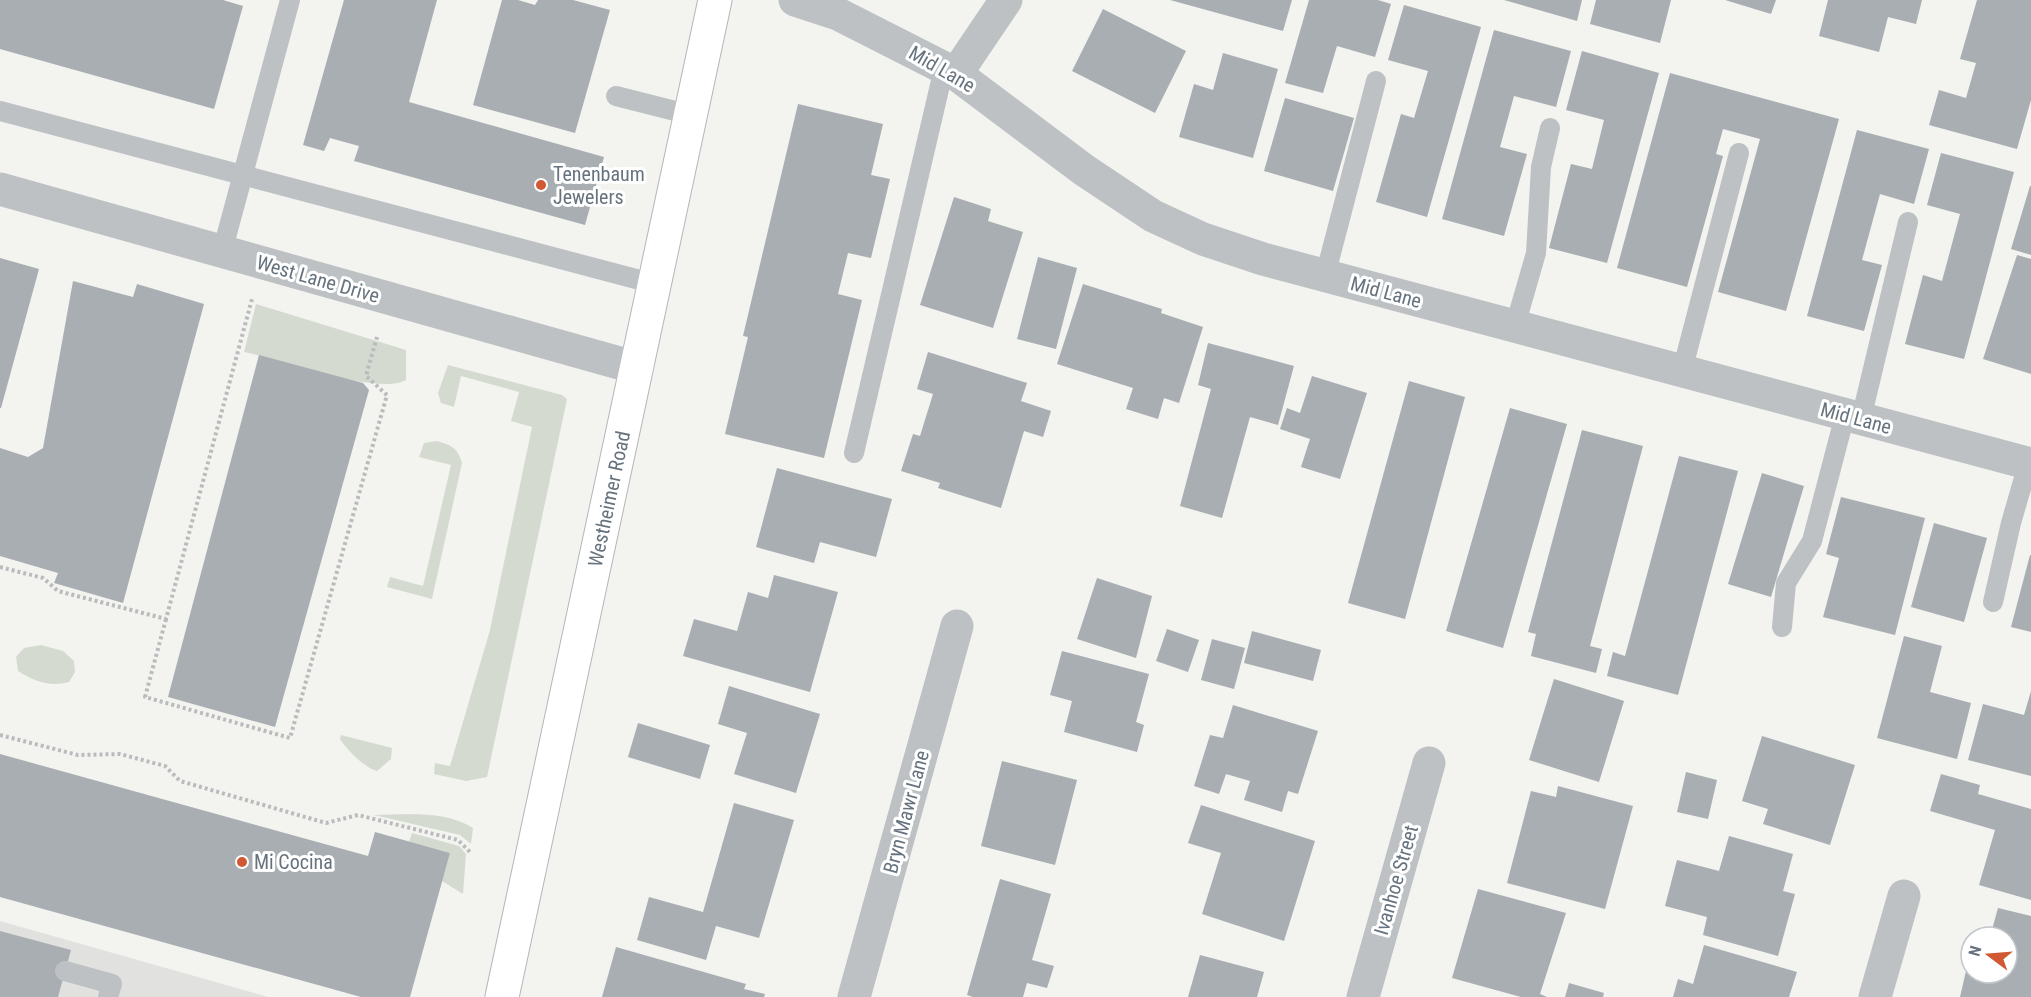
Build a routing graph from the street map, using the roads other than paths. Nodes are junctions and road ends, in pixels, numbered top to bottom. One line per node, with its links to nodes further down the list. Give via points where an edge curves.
1 (290, 0): 12 (lane)
2 (715, 0): 9 (main road, Westheimer Road)
3 (795, 0): 5 (street, Mid Lane, via 838,14)
4 (1006, 0): 5 (street)
5 (950, 71): 16 (street, Mid Lane, via 1153,216 1203,239); 22 (lane)
6 (1376, 81): 16 (lane)
7 (616, 96): 9 (lane)
8 (0, 111): 12 (lane)
9 (691, 115): 17 (main road, Westheimer Road)
10 (1550, 128): 18 (lane, via 1541,166 1536,253)
11 (1739, 153): 20 (lane)
12 (243, 175): 15 (lane); 17 (lane)
13 (0, 189): 15 (street, West Lane Drive)
14 (1908, 222): 21 (lane)
15 (222, 252): 19 (street, West Lane Drive)
16 (1325, 276): 18 (street, Mid Lane)
17 (655, 284): 19 (main road, Westheimer Road)
18 (1515, 326): 20 (street, Mid Lane)
19 (637, 368): 31 (main road, Westheimer Road)
20 (1682, 371): 21 (street, Mid Lane)
21 (1853, 417): 23 (street, Mid Lane); 26 (lane, via 1812,541 1786,583)
22 (854, 453)
23 (2030, 464): 24 (lane, via 2011,523)
24 (1993, 602)
25 (957, 626): 32 (street, Bryn Mawr Lane)
26 (1782, 627)
27 (1429, 763): 33 (street, Ivanhoe Street)
28 (1904, 896): 34 (street)
29 (65, 971): 30 (lane, via 112,984)
30 (108, 997)
31 (502, 997)
32 (854, 997)
33 (1363, 997)
34 (1875, 997)

